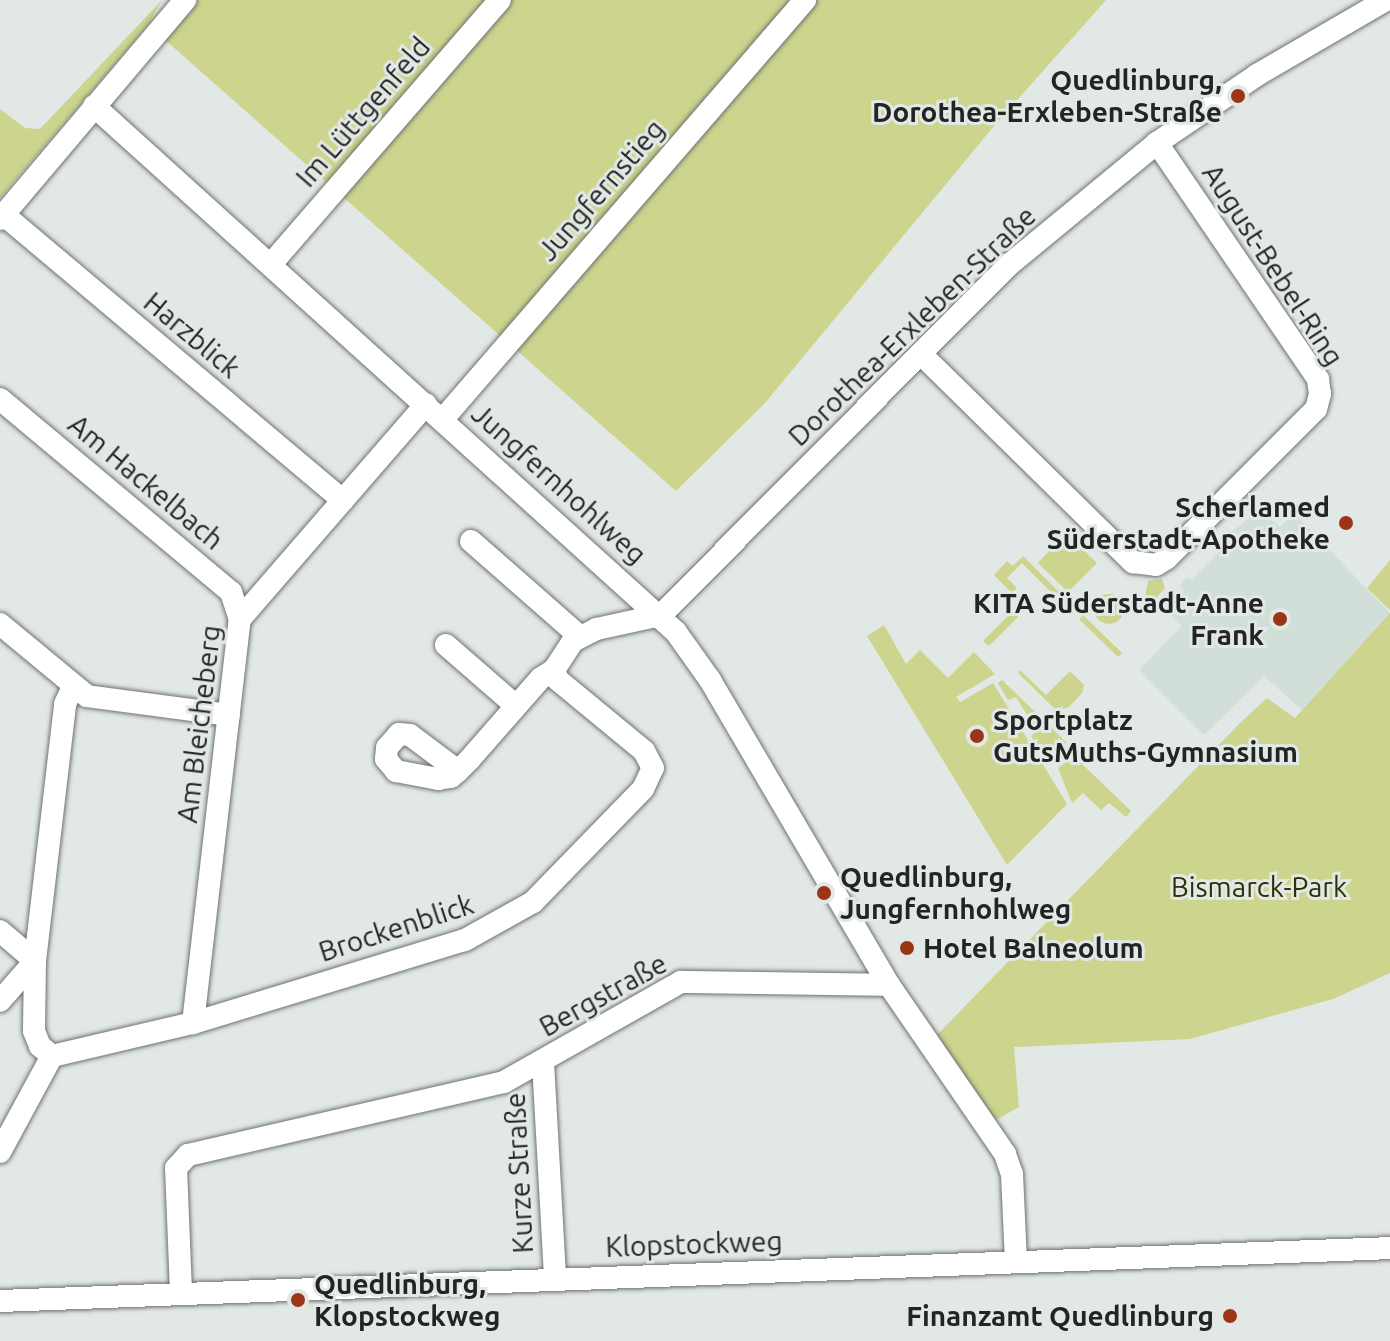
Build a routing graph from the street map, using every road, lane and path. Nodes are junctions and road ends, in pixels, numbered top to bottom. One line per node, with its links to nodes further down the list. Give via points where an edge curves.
1 (185, 0): 5 (street)
2 (500, 0): 8 (street, Im Lüttgenfeld)
3 (805, 0): 11 (street, Jungfernstieg)
4 (1386, 0): 6 (street, Dorothea-Erxleben-Straße, via 1257,75)
5 (94, 106): 7 (street); 8 (street, Jungfernhohlweg)
6 (1157, 143): 9 (street, Dorothea-Erxleben-Straße, via 1010,264); 9 (street, August-Bebel-Ring, via 1318,379 1320,394 1316,409 1167,558 1156,565 1133,562)
7 (2, 217): 12 (street, Harzblick)
8 (272, 263): 11 (street, Jungfernhohlweg)
9 (922, 355): 14 (street, Dorothea-Erxleben-Straße)
10 (0, 399): 15 (street, Am Hackelbach, via 231,592)
11 (435, 412): 12 (street, Am Bleicheberg); 14 (street, Jungfernhohlweg)
12 (343, 500): 15 (street, Am Bleicheberg)
13 (471, 541): 17 (street)
14 (661, 615): 17 (street); 26 (street, Jungfernhohlweg, via 710,680)
15 (240, 619): 22 (street, Am Bleicheberg)
16 (0, 624): 20 (street)
17 (579, 636): 19 (street)
18 (446, 645): 21 (street)
19 (554, 670): 21 (street); 28 (street, Brockenblick, via 558,680 644,751 653,768 643,789 566,874 521,911 481,934)
20 (73, 687): 22 (street, via 87,696); 25 (street, via 65,704)
21 (515, 705): 23 (street)
22 (229, 715): 28 (street, Am Bleicheberg)
23 (458, 771)
24 (0, 931): 25 (street)
25 (35, 961): 27 (street); 29 (street, via 34,1031)
26 (889, 985): 30 (street, Bergstraße, via 681,982); 33 (street, via 1008,1160)
27 (0, 1001)
28 (193, 1023): 29 (street, Brockenblick)
29 (52, 1056): 31 (street)
30 (543, 1062): 34 (street, Kurze Straße); 35 (street, Bergstraße, via 504,1082 183,1157 176,1174)
31 (0, 1152)
32 (1390, 1248): 33 (street, Klopstockweg)
33 (1016, 1262): 34 (street, Klopstockweg)
34 (555, 1280): 35 (street, Klopstockweg)
35 (181, 1292): 36 (street, Klopstockweg)
36 (0, 1301)

